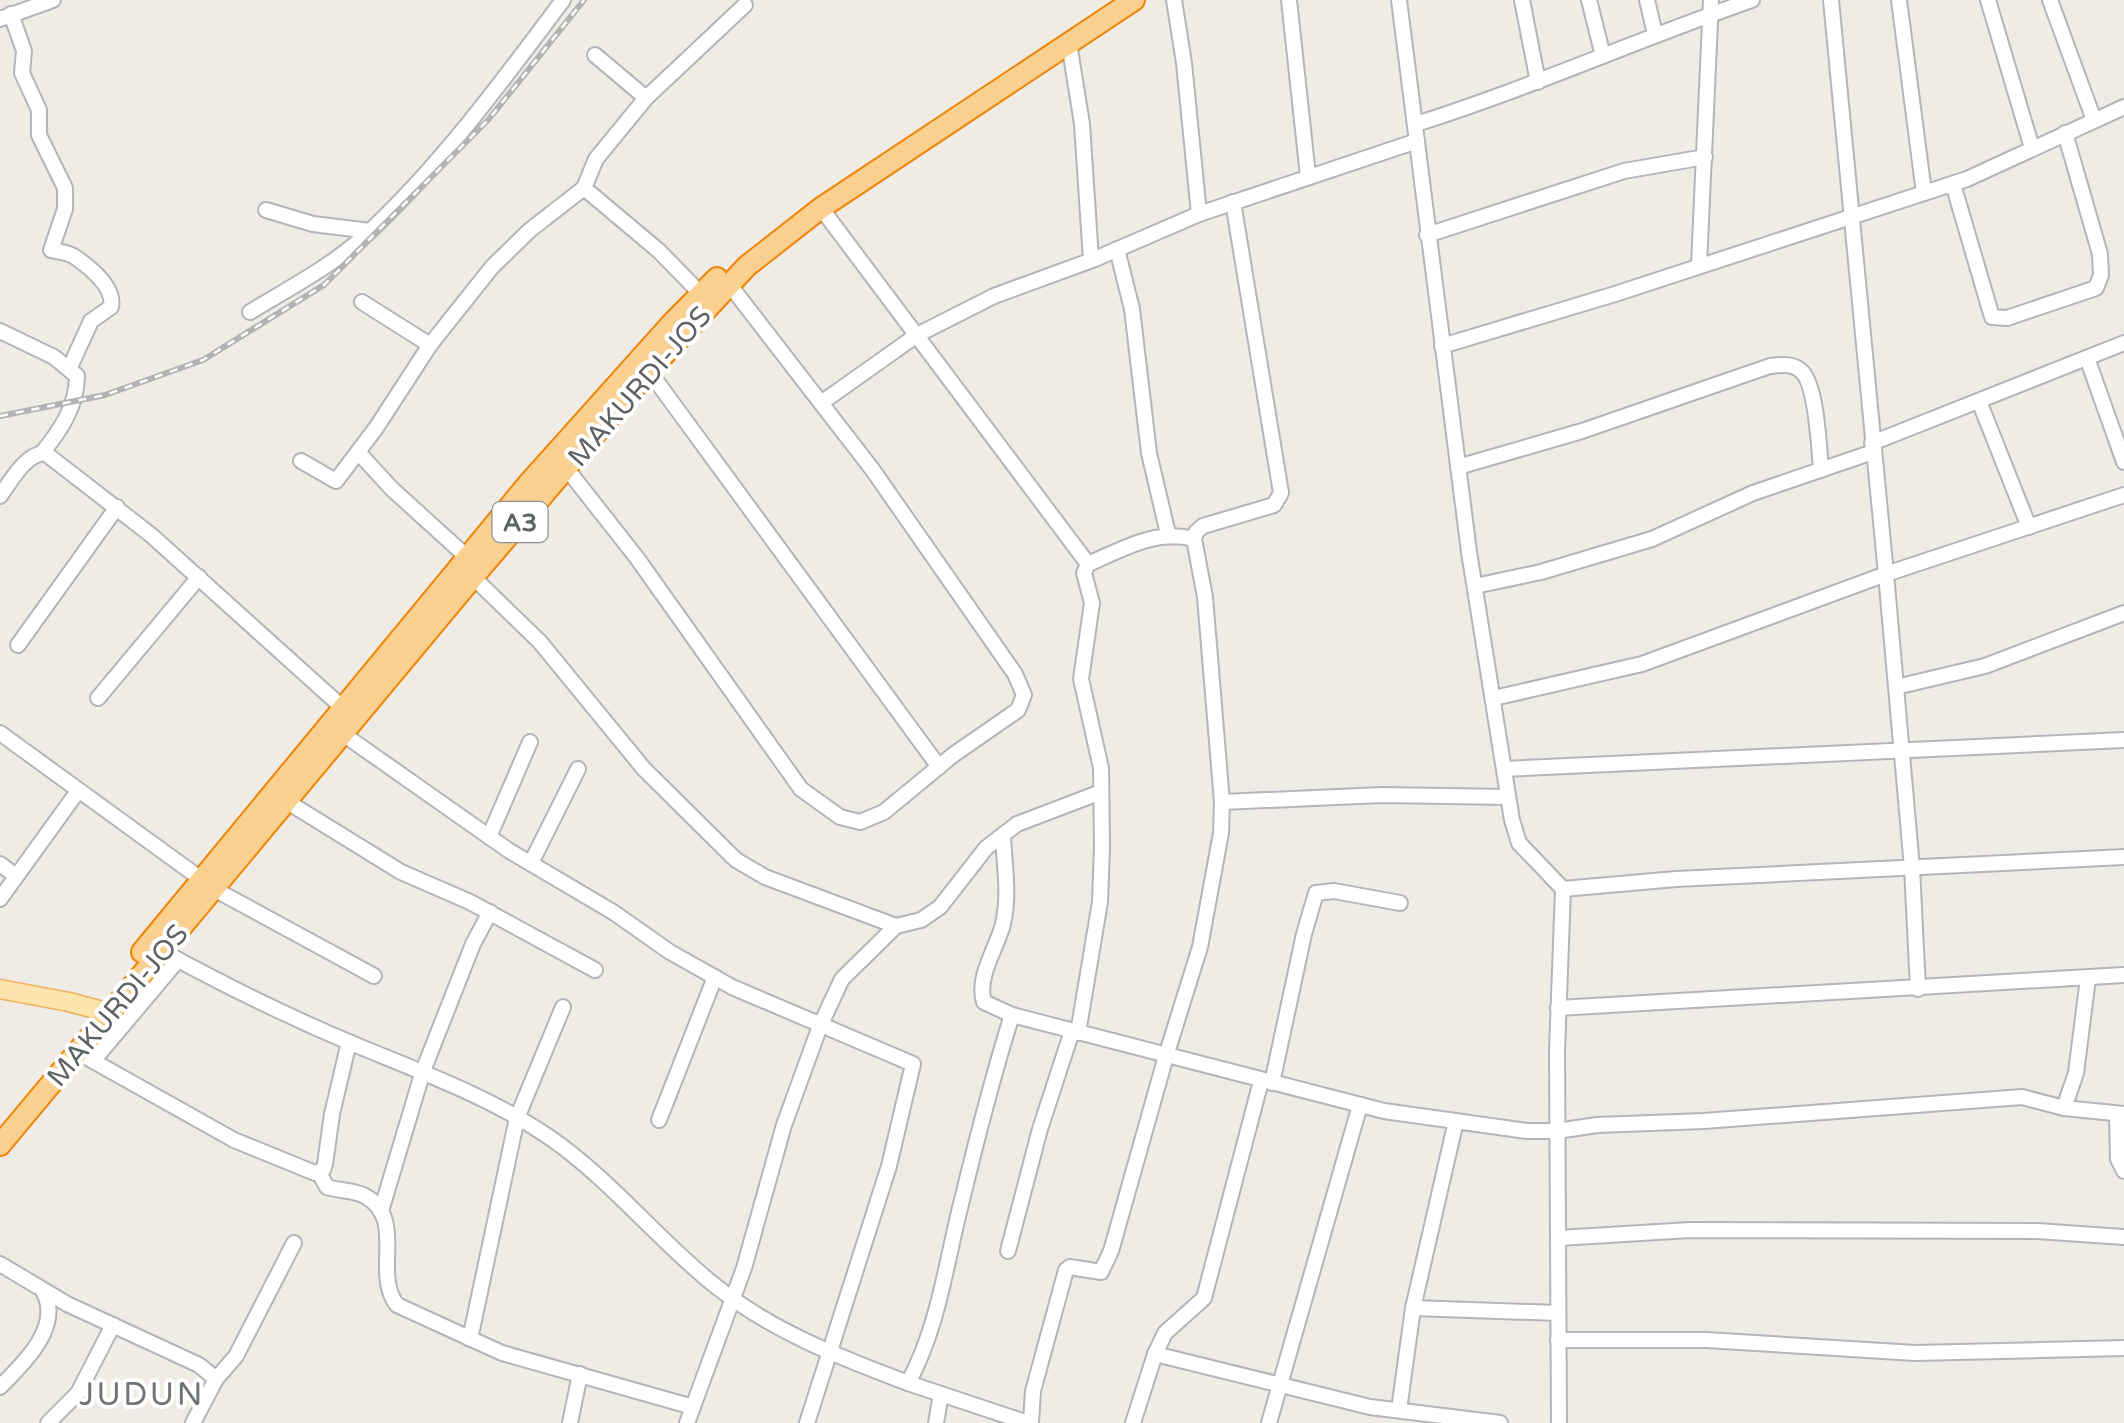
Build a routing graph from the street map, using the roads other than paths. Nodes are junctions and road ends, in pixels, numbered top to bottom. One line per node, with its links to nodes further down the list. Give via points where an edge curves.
1 (53, 0): 18 (street)
2 (563, 0): 41 (street)
3 (1110, 0): 47 (highway, MAKURDI-JOS / A3, via 812,199)
4 (1134, 0): 20 (highway, MAKURDI-JOS / A3)
5 (1174, 0): 39 (street)
6 (1290, 0): 32 (street)
7 (1400, 0): 27 (street)
8 (1522, 0): 23 (street)
9 (1589, 0): 22 (street)
10 (1647, 0): 19 (street)
11 (1752, 0): 17 (street)
12 (1831, 0): 40 (street)
13 (1898, 0): 35 (street)
14 (1988, 0): 30 (street)
15 (2050, 0): 26 (street)
16 (746, 5): 24 (street)
17 (1712, 7): 19 (street); 31 (street)
18 (5, 17): 56 (street, via 24,51 22,73 39,110 39,135 65,188 51,250 74,257 112,296 111,308 88,325)
19 (1655, 34): 22 (street)
20 (1068, 44): 37 (highway, MAKURDI-JOS / A3); 44 (street, via 1082,124)
21 (595, 55): 24 (street)
22 (1602, 56): 23 (street)
23 (1538, 82): 27 (street)
24 (646, 98): 34 (street, via 596,159)
25 (2124, 108): 26 (street)
26 (2094, 120): 28 (street)
27 (1416, 124): 29 (street)
28 (2065, 134): 30 (street); 33 (street, via 2100,254 2096,288 2007,318 1992,316)
29 (1418, 141): 32 (street); 42 (street)
30 (2032, 148): 33 (street)
31 (1705, 157): 42 (street, via 1624,171); 45 (street)
32 (1308, 176): 36 (street)
33 (1953, 184): 35 (street)
34 (584, 188): 47 (street); 53 (street, via 492,267)
35 (1924, 193): 40 (street)
36 (1233, 202): 39 (street); 73 (street, via 1281,493 1274,506 1204,526)
37 (821, 208): 46 (highway, MAKURDI-JOS / A3); 51 (street)
38 (266, 210): 41 (street)
39 (1199, 214): 43 (street)
40 (1851, 216): 45 (street); 60 (street)
41 (370, 232): 49 (street)
42 (1427, 236): 54 (street)
43 (1117, 250): 44 (street); 72 (street)
44 (1091, 260): 51 (street, via 994,296)
45 (1699, 265): 54 (street)
46 (730, 284): 57 (highway, MAKURDI-JOS / A3); 58 (street)
47 (701, 294): 64 (highway, MAKURDI-JOS / A3)
48 (362, 302): 53 (street)
49 (250, 312)
50 (0, 331): 56 (street)
51 (916, 335): 58 (street); 74 (street)
52 (2124, 344): 55 (street)
53 (430, 345): 61 (street)
54 (1442, 346): 66 (street)
55 (2086, 358): 59 (street); 65 (street)
56 (70, 367): 62 (street, via 77,376 72,403)
57 (649, 372): 64 (highway, MAKURDI-JOS / A3); 90 (street)
58 (821, 402): 90 (street, via 1022,686 1018,710)
59 (1979, 402): 60 (street); 71 (street)
60 (1872, 448): 67 (street); 76 (street)
61 (358, 452): 63 (street, via 334,482); 75 (street)
62 (42, 453): 69 (street, via 30,458); 70 (street)
63 (301, 461)
64 (561, 462): 75 (highway, MAKURDI-JOS / A3); 90 (street, via 801,789 840,817 860,822 884,812)
65 (2124, 462)
66 (1458, 467): 67 (street, via 1787,365 1810,384); 78 (street)
67 (1822, 470): 78 (street, via 1652,539)
68 (2124, 495): 71 (street)
69 (0, 496)
70 (117, 507): 77 (street); 80 (street)
71 (2029, 526): 76 (street)
72 (1168, 534): 73 (street); 74 (street)
73 (1194, 538): 97 (street)
74 (1088, 564): 94 (street, via 1092,604 1081,680)
75 (470, 567): 84 (highway, MAKURDI-JOS / A3); 86 (highway, MAKURDI-JOS / A3); 112 (street, via 644,769 736,860)
76 (1886, 574): 81 (street); 83 (street, via 1642,664)
77 (199, 577): 82 (street); 84 (street)
78 (1475, 586): 83 (street)
79 (2124, 613): 81 (street, via 1985,666)
80 (18, 646)
81 (1896, 687): 89 (street)
82 (98, 698)
83 (1494, 698): 91 (street)
84 (343, 708): 107 (highway, MAKURDI-JOS / A3)
85 (0, 732): 93 (street)
86 (343, 734): 96 (highway, MAKURDI-JOS / A3); 99 (street)
87 (2124, 740): 89 (street)
88 (530, 742): 99 (street)
89 (1901, 750): 91 (street); 105 (street)
90 (938, 766)
91 (1504, 768): 95 (street)
92 (578, 769): 103 (street)
93 (78, 790): 106 (street); 107 (street)
94 (1101, 792): 98 (street); 126 (street, via 1100,902)
95 (1508, 797): 97 (street); 108 (street, via 1519,843)
96 (286, 801): 107 (highway, MAKURDI-JOS / A3); 111 (street, via 401,872)
97 (1222, 802): 128 (street, via 1208,913)
98 (1002, 834): 100 (street); 102 (street)
99 (489, 836): 103 (street)
100 (986, 848): 102 (street); 112 (street, via 940,907)
101 (2124, 856): 105 (street)
102 (1004, 860): 124 (street, via 1004,916 981,991 984,1002)
103 (531, 863): 117 (street)
104 (0, 864): 106 (street)
105 (1912, 868): 108 (street); 119 (street)
106 (16, 876): 109 (street)
107 (207, 884): 113 (highway, MAKURDI-JOS / A3); 116 (street); 123 (highway, MAKURDI-JOS / A3)
108 (1563, 889): 122 (street)
109 (0, 899)
110 (1400, 903): 131 (street, via 1316,893)
111 (490, 912): 114 (street); 130 (street)
112 (896, 926): 125 (street, via 842,978)
113 (169, 955): 123 (highway, MAKURDI-JOS / A3); 127 (street)
114 (596, 970)
115 (2124, 975): 118 (street)
116 (374, 976)
117 (714, 977): 125 (street); 138 (street)
118 (2088, 978): 119 (street); 132 (street)
119 (1918, 989): 122 (street)
120 (0, 990): 123 (main road)
121 (563, 1007): 137 (street)
122 (1558, 1008): 141 (street)
123 (111, 1013): 129 (highway, MAKURDI-JOS / A3); 140 (highway, MAKURDI-JOS / A3)
124 (1012, 1014): 126 (street); 163 (street, via 936,1317)
125 (820, 1026): 152 (street); 159 (street, via 914,1067 884,1185)
126 (1075, 1032): 128 (street); 149 (street)
127 (350, 1042): 130 (street); 144 (street)
128 (1166, 1056): 131 (street); 175 (street, via 1105,1268 1099,1273 1070,1267 1060,1285)
129 (85, 1057): 142 (highway, MAKURDI-JOS / A3); 144 (street, via 234,1140)
130 (423, 1071): 137 (street); 145 (street)
131 (1266, 1082): 133 (street); 160 (street, via 1204,1298 1164,1333)
132 (2072, 1086): 134 (street); 135 (street)
133 (1360, 1105): 139 (street); 164 (street)
134 (2064, 1108): 135 (street); 141 (street, via 2022,1097)
135 (2088, 1112): 136 (street)
136 (2120, 1114): 143 (street, via 2118,1158)
137 (517, 1118): 152 (street, via 583,1162); 156 (street)
138 (659, 1120)
139 (1456, 1122): 141 (street); 153 (street)
140 (0, 1123)
141 (1557, 1131): 147 (street)
142 (0, 1145)
143 (2124, 1171)
144 (320, 1173): 145 (street, via 327,1187 366,1197)
145 (382, 1211): 156 (street, via 392,1298)
146 (2124, 1237): 147 (street, via 1690,1230)
147 (1560, 1238): 154 (street)
148 (294, 1243): 162 (street, via 236,1356)
149 (1008, 1251)
150 (0, 1264): 151 (street)
151 (42, 1290): 155 (street); 165 (street, via 50,1306 46,1326)
152 (733, 1298): 159 (street); 167 (street)
153 (1413, 1308): 154 (street); 168 (street)
154 (1558, 1313): 157 (street)
155 (113, 1325): 162 (street); 169 (street, via 78,1393)
156 (470, 1339): 161 (street)
157 (1558, 1340): 158 (street, via 1706,1340 1915,1353); 179 (street)
158 (2124, 1348)
159 (828, 1353): 163 (street); 173 (street)
160 (1154, 1354): 164 (street); 176 (street)
161 (580, 1374): 167 (street); 171 (street)
162 (216, 1379): 170 (street)
163 (908, 1383): 166 (street)
164 (1281, 1385): 168 (street); 177 (street)
165 (0, 1387)
166 (940, 1394): 174 (street); 175 (street)
167 (693, 1407): 172 (street)
168 (1399, 1410): 178 (street)
169 (48, 1423)
170 (193, 1423)
171 (570, 1423)
172 (688, 1423)
173 (807, 1423)
174 (936, 1423)
175 (1030, 1423)
176 (1132, 1423)
177 (1270, 1423)
178 (1500, 1423)
179 (1559, 1423)

